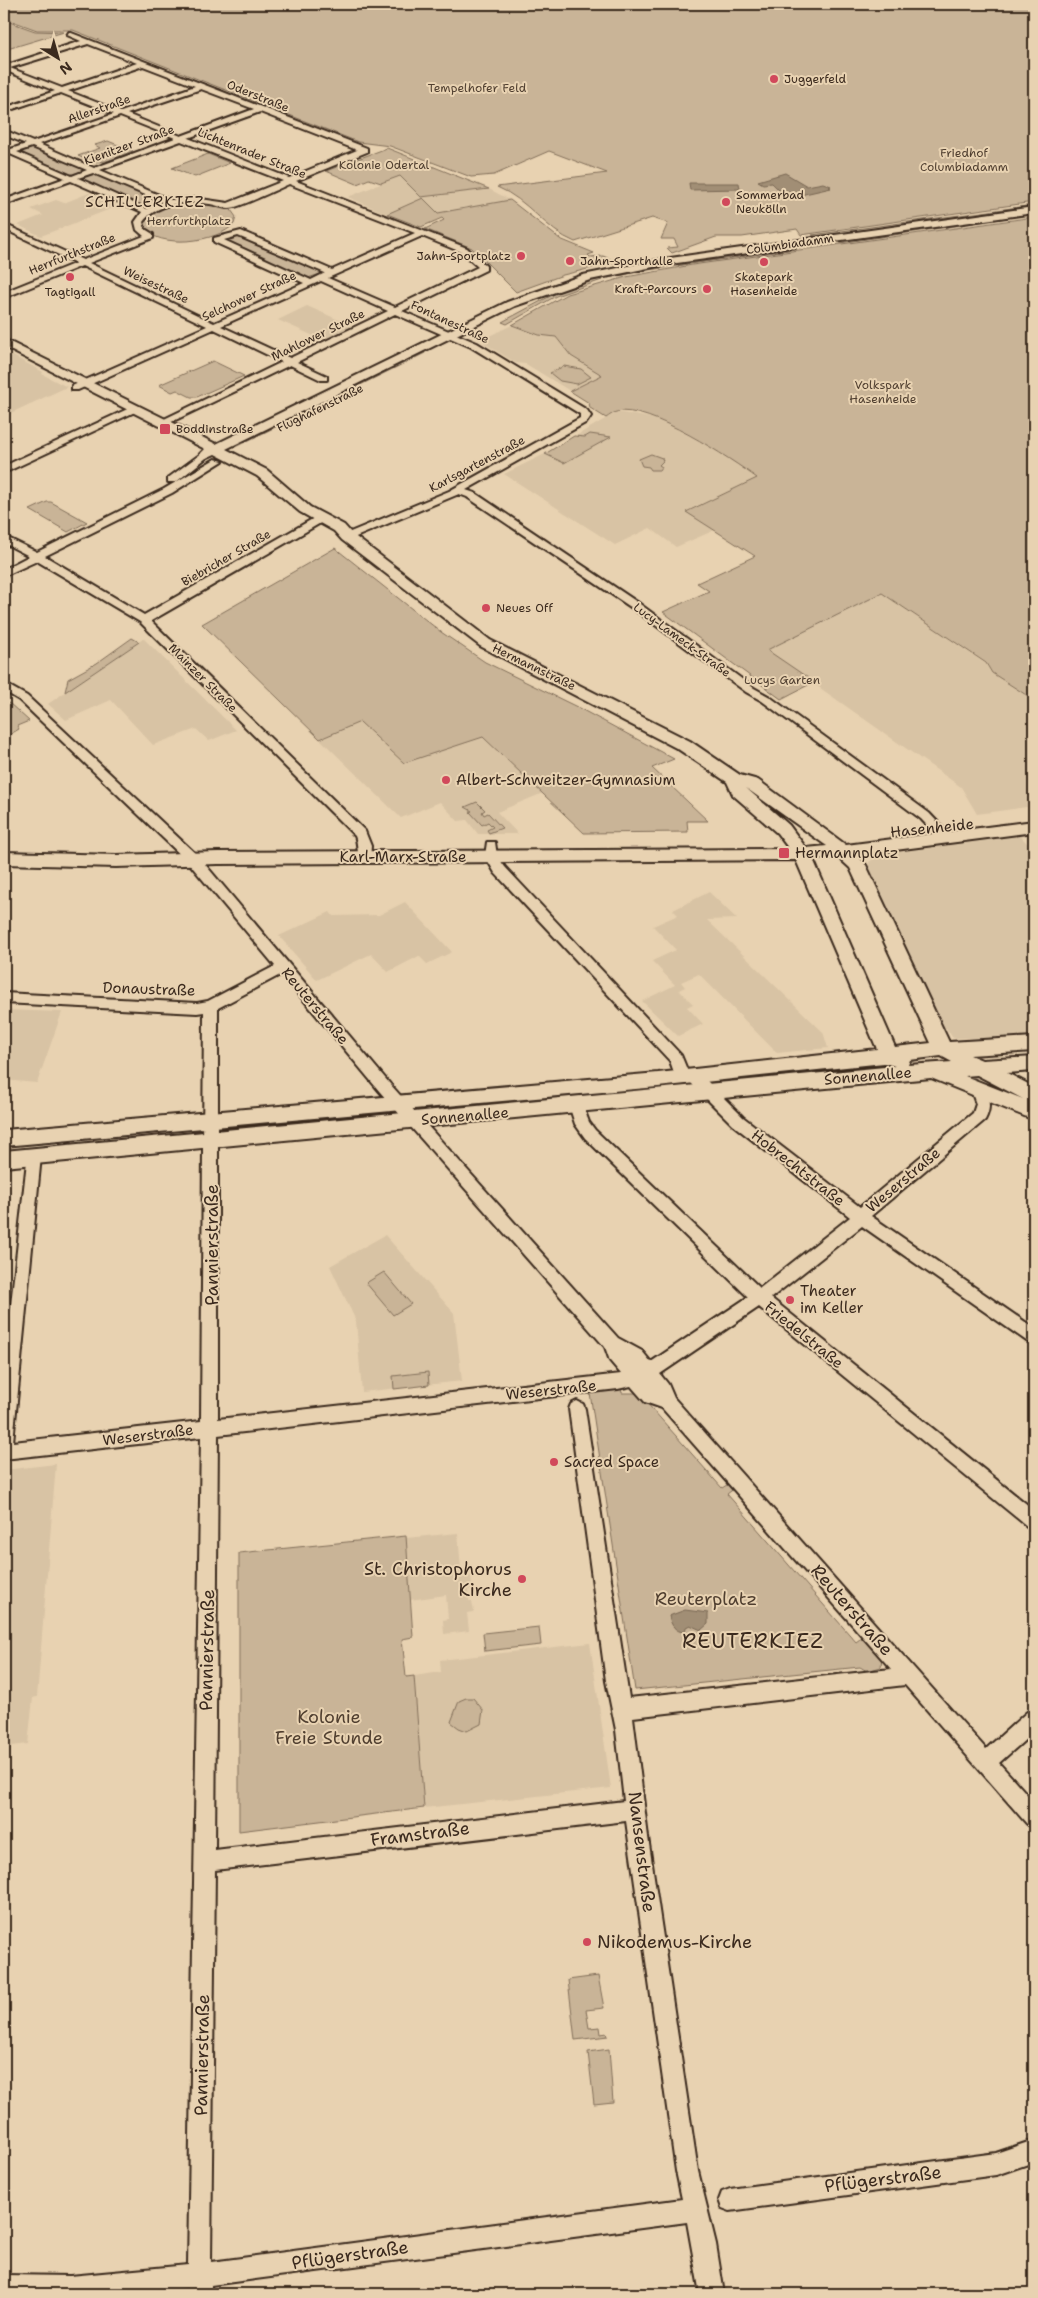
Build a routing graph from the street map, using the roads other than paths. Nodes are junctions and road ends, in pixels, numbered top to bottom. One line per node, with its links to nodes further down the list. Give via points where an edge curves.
1 (69, 34): 2 (street, Oderstraße)
2 (89, 41): 3 (street, Oderstraße); 4 (street)
3 (144, 63): 5 (street, Oderstraße); 6 (street)
4 (4, 68): 6 (street, Lichtenrader Straße)
5 (202, 86): 7 (street, Oderstraße); 9 (street, Allerstraße)
6 (61, 91): 8 (street); 9 (street, Lichtenrader Straße)
7 (261, 109): 11 (street, Kienitzer Straße); 16 (street, Oderstraße, via 364,150)
8 (4, 110)
9 (120, 114): 11 (street, Lichtenrader Straße); 12 (street, Allerstraße)
10 (4, 132): 12 (street)
11 (182, 138): 14 (street, Kienitzer Straße); 16 (street, Lichtenrader Straße)
12 (33, 144): 13 (street, Allerstraße); 14 (street)
13 (6, 151): 15 (street)
14 (93, 170): 15 (street, Kienitzer Straße); 18 (street)
15 (72, 178): 17 (street, Kienitzer Straße); 20 (street)
16 (291, 181): 18 (street, via 229,206 203,200); 22 (street, Lichtenrader Straße)
17 (4, 203)
18 (170, 203): 20 (street)
19 (1034, 210): 31 (main road, Columbiadamm, via 643,265 592,276 521,300)
20 (148, 212): 23 (street, Herrfurthstraße, via 139,225 150,236)
21 (4, 226): 23 (street, Weisestraße)
22 (422, 233): 24 (street, Lichtenrader Straße, via 466,251); 25 (street, Selchower Straße)
23 (82, 264): 28 (street, Herrfurthstraße); 30 (street, Weisestraße)
24 (484, 270): 29 (street, Mahlower Straße)
25 (332, 273): 26 (street, Selchower Straße); 27 (street, via 238,233 217,240)
26 (320, 278): 27 (street, Selchower Straße); 29 (street, Fontanestraße)
27 (309, 282): 30 (street, Selchower Straße)
28 (4, 295)
29 (397, 311): 31 (street, Fontanestraße); 34 (street, Mahlower Straße)
30 (213, 326): 34 (street, Weisestraße); 36 (street, Selchower Straße)
31 (455, 336): 38 (street, Fontanestraße); 40 (main road, Flughafenstraße)
32 (4, 342): 36 (main road, Hermannstraße)
33 (4, 349): 36 (main road, Hermannstraße)
34 (290, 362): 35 (street, Weisestraße); 39 (street, Mahlower Straße)
35 (324, 378)
36 (80, 385): 37 (main road, Hermannstraße)
37 (130, 411): 39 (main road, Hermannstraße); 40 (main road, Hermannstraße); 41 (street)
38 (586, 416): 42 (street, Karlsgartenstraße)
39 (163, 423): 40 (main road, Hermannstraße)
40 (216, 455): 43 (street, Flughafenstraße, via 168,492); 43 (street, Flughafenstraße, via 179,474); 44 (main road, Hermannstraße, via 269,488 281,491)
41 (4, 470)
42 (458, 490): 45 (street, Karlsgartenstraße); 54 (street, Lucy-Lameck-Straße, via 472,495 630,602 766,699)
43 (156, 496): 47 (street, Flughafenstraße)
44 (320, 520): 45 (main road, Hermannstraße, via 334,535); 49 (street, Biebricher Straße)
45 (347, 537): 51 (main road, Hermannstraße, via 485,643 684,745)
46 (4, 539): 47 (street, Mainzer Straße)
47 (36, 557): 48 (street, Flughafenstraße); 49 (street, Mainzer Straße)
48 (4, 573)
49 (144, 620): 59 (street, Mainzer Straße, via 361,834)
50 (7, 691): 60 (street, Reuterstraße, via 23,698)
51 (734, 779): 55 (main road, Hermannstraße, via 752,784); 56 (main road, Hermannstraße, via 739,791 778,824)
52 (1034, 815): 54 (main road, Hasenheide)
53 (1034, 826): 54 (main road, Hasenheide)
54 (942, 832): 55 (main road, Hasenheide)
55 (837, 846): 56 (main road); 66 (main road, via 857,865)
56 (798, 848): 58 (main road, Karl-Marx-Straße); 67 (main road)
57 (4, 849): 60 (main road, Karl-Marx-Straße)
58 (491, 851): 59 (main road, Karl-Marx-Straße); 71 (street, Hobrechtstraße, via 500,870 676,1059)
59 (365, 852): 60 (main road, Karl-Marx-Straße)
60 (187, 853): 61 (main road, Karl-Marx-Straße, via 116,861); 62 (street, Reuterstraße)
61 (4, 858)
62 (283, 968): 64 (street, Donaustraße); 74 (street, Reuterstraße)
63 (4, 998): 64 (street, Donaustraße, via 197,1008)
64 (211, 1005): 79 (street, Pannierstraße)
65 (1033, 1046): 66 (main road)
66 (943, 1049): 67 (main road); 69 (main road); 70 (main road)
67 (890, 1057): 70 (main road); 71 (main road, Sonnenallee)
68 (1034, 1064): 69 (main road)
69 (976, 1068): 70 (main road); 76 (main road)
70 (927, 1071): 72 (main road); 73 (main road, Sonnenallee)
71 (687, 1076): 73 (street, Hobrechtstraße); 74 (main road, Sonnenallee)
72 (977, 1088): 76 (main road); 84 (street, Weserstraße, via 983,1104 980,1116)
73 (709, 1092): 75 (main road, Sonnenallee); 84 (street, Hobrechtstraße, via 774,1150)
74 (398, 1104): 77 (street, Reuterstraße); 79 (main road, Sonnenallee)
75 (576, 1105): 77 (main road, Sonnenallee); 85 (street, Friedelstraße, via 582,1124 590,1134)
76 (1033, 1105)
77 (414, 1121): 79 (main road, Sonnenallee); 87 (street, Reuterstraße, via 612,1343 616,1356)
78 (161, 1124): 79 (main road, Sonnenallee); 80 (main road, Sonnenallee); 81 (main road)
79 (213, 1130): 81 (main road, Sonnenallee); 89 (street, Pannierstraße)
80 (4, 1138)
81 (160, 1146): 82 (main road, Sonnenallee)
82 (33, 1156): 83 (main road, Sonnenallee); 90 (street)
83 (4, 1159)
84 (860, 1216): 85 (street, Weserstraße, via 849,1229 837,1235); 86 (street, Hobrechtstraße)
85 (760, 1299): 87 (street, Weserstraße); 91 (street, Friedelstraße)
86 (1034, 1337)
87 (642, 1375): 89 (street, Weserstraße, via 618,1382); 92 (street, Reuterstraße, via 650,1397 668,1403)
88 (578, 1409): 93 (street, Nansenstraße)
89 (209, 1428): 90 (street, Weserstraße); 98 (street, Pannierstraße)
90 (4, 1450)
91 (1034, 1521)
92 (908, 1675): 93 (street); 95 (street, Reuterstraße)
93 (621, 1709): 96 (street, Nansenstraße)
94 (1034, 1719): 95 (street)
95 (986, 1762): 97 (street, Reuterstraße)
96 (636, 1810): 98 (street, Framstraße); 101 (street, Nansenstraße, via 687,2171)
97 (1034, 1817)
98 (205, 1860): 102 (street, Pannierstraße)
99 (1034, 2151): 100 (street, Pflügerstraße, via 996,2164)
100 (730, 2200)
101 (696, 2209): 102 (street, Pflügerstraße); 104 (street, Nansenstraße)
102 (199, 2285): 103 (street, Pflügerstraße)
103 (4, 2288)
104 (712, 2294)

